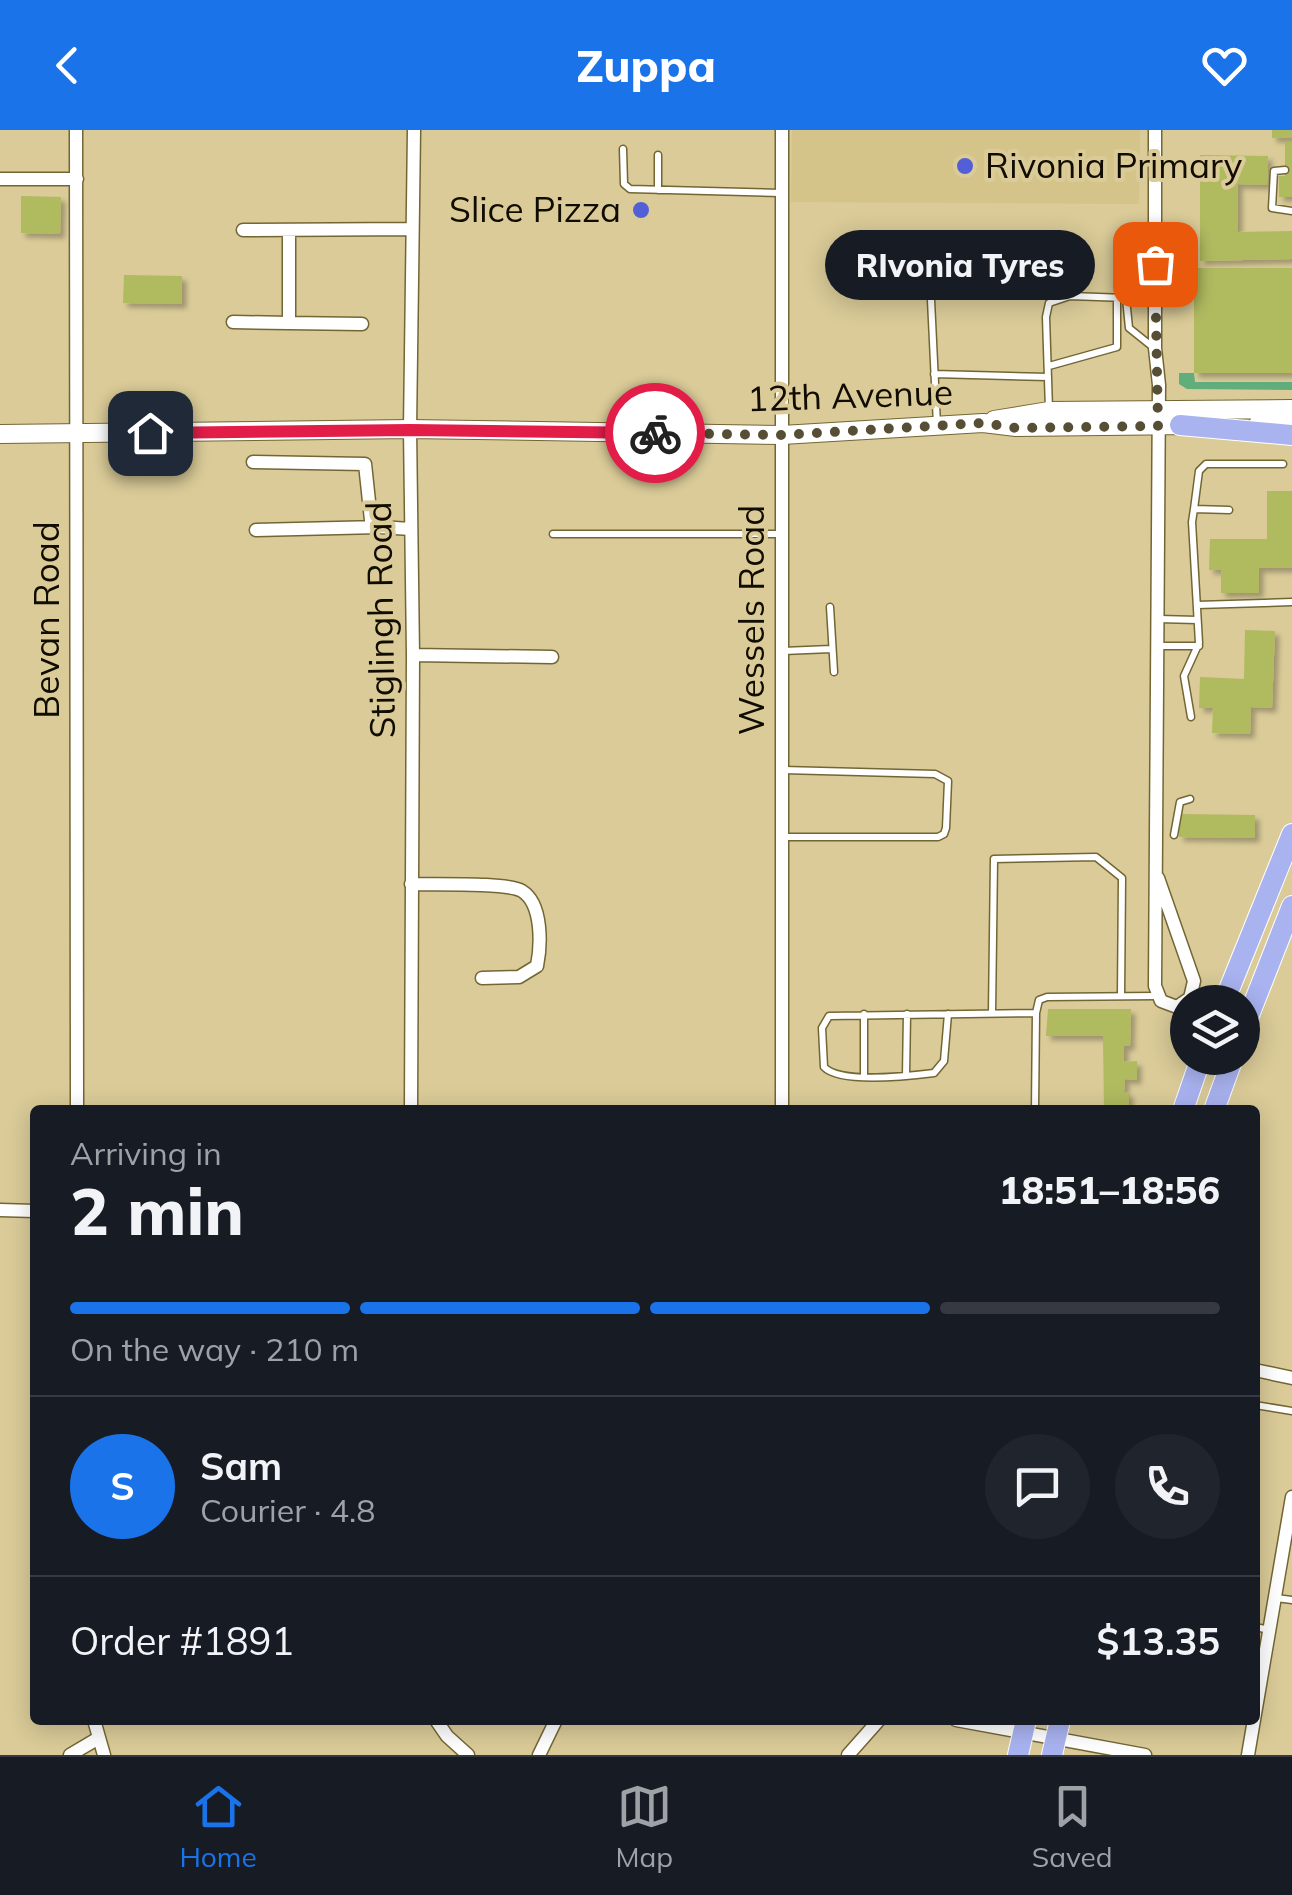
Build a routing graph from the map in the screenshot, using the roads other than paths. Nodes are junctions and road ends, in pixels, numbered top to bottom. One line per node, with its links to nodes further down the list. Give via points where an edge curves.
1 (414, 130): 13 (street, Stiglingh Road)
2 (782, 130): 11 (street, Wessels Road)
3 (1155, 130): 17 (street)
4 (78, 131): 9 (street, Bevan Road)
5 (624, 149): 10 (lane, via 626,187)
6 (658, 154): 10 (lane)
7 (1285, 170): 12 (lane, via 1274,171 1272,208)
8 (0, 179): 9 (street)
9 (78, 179): 35 (street, Bevan Road)
10 (658, 190): 11 (lane)
11 (782, 192): 36 (street, Wessels Road)
12 (1292, 211)
13 (412, 229): 15 (street); 33 (street, Stiglingh Road)
14 (243, 230): 15 (street)
15 (289, 230): 20 (street)
16 (928, 237): 24 (lane)
17 (1155, 264): 18 (lane, via 1133,278); 22 (street)
18 (1121, 298): 22 (lane, via 1129,328); 23 (lane, via 1116,347); 23 (lane, via 1070,296 1049,304)
19 (233, 322): 20 (street)
20 (289, 323): 21 (street)
21 (362, 324)
22 (1155, 348): 28 (street)
23 (1048, 366): 25 (lane)
24 (934, 374): 25 (lane); 32 (lane)
25 (1048, 377): 27 (lane)
26 (1292, 408): 28 (main road, 12th Avenue)
27 (1049, 411): 28 (main road, 12th Avenue); 29 (main road, 12th Avenue)
28 (1158, 417): 29 (main road, 12th Avenue, via 1016,428); 31 (main road, 12th Avenue); 50 (street)
29 (983, 423): 32 (main road, 12th Avenue)
30 (1292, 424): 31 (main road, 12th Avenue)
31 (1180, 425): 37 (main road)
32 (938, 426): 36 (main road, 12th Avenue)
33 (410, 430): 35 (main road, 12th Avenue); 36 (main road, 12th Avenue); 43 (street, Stiglingh Road)
34 (0, 434): 35 (main road, 12th Avenue)
35 (76, 434): 82 (street, Bevan Road)
36 (782, 435): 46 (street, Wessels Road)
37 (1292, 435)
38 (252, 462): 42 (street, via 366,464 372,520)
39 (1283, 464): 40 (lane, via 1206,464)
40 (1194, 509): 41 (lane); 48 (lane)
41 (1229, 510)
42 (379, 527): 43 (street); 44 (street)
43 (411, 529): 56 (street, Stiglingh Road)
44 (256, 530)
45 (553, 534): 46 (lane)
46 (782, 534): 55 (street, Wessels Road)
47 (1292, 602): 48 (lane)
48 (1196, 605): 51 (lane)
49 (830, 607): 54 (lane)
50 (1158, 620): 51 (lane); 52 (street)
51 (1198, 620): 53 (lane)
52 (1159, 646): 53 (lane); 65 (street)
53 (1199, 646): 59 (lane, via 1184,676)
54 (831, 649): 55 (lane); 58 (lane)
55 (782, 651): 60 (street, Wessels Road)
56 (413, 655): 57 (street); 66 (street, Stiglingh Road)
57 (552, 656)
58 (834, 672)
59 (1191, 717)
60 (782, 770): 64 (street, Wessels Road); 64 (lane, via 935,774 948,781 946,828 938,837)
61 (1190, 799): 62 (lane, via 1180,802)
62 (1174, 834)
63 (1292, 834): 69 (main road)
64 (782, 838): 84 (street, Wessels Road)
65 (1158, 878): 72 (street); 72 (street, via 1194,991 1177,1007)
66 (411, 884): 68 (street, via 510,887 527,896 538,920 538,962 519,977); 83 (street, Stiglingh Road)
67 (1292, 906): 70 (main road)
68 (482, 978)
69 (1231, 985)
70 (1260, 987)
71 (1121, 996): 72 (lane); 73 (lane, via 1122,878 1096,856 994,860); 74 (lane, via 1047,997 1037,1002)
72 (1156, 996)
73 (992, 1013): 74 (lane); 77 (lane)
74 (1036, 1013): 85 (lane)
75 (864, 1014): 76 (lane); 80 (lane); 80 (lane, via 830,1016 822,1028 826,1070)
76 (907, 1014): 77 (lane); 81 (lane)
77 (948, 1014): 81 (lane, via 942,1065 934,1073)
78 (1195, 1075): 86 (main road)
79 (1227, 1075): 87 (main road)
80 (864, 1076): 81 (lane)
81 (906, 1076)
82 (78, 1105)
83 (411, 1105)
84 (782, 1105)
85 (1034, 1105)
86 (1184, 1105)
87 (1216, 1105)
88 (0, 1210): 89 (street)
89 (30, 1211)
90 (1260, 1371): 91 (street)
91 (1292, 1378)
92 (1260, 1405): 93 (lane)
93 (1292, 1411)
94 (1292, 1497): 95 (street)
95 (1276, 1598): 96 (lane); 98 (street)
96 (1292, 1600)
97 (1260, 1628): 98 (lane)
98 (1271, 1630): 99 (street)
99 (1260, 1690)
100 (95, 1725): 107 (street)
101 (439, 1725): 110 (street)
102 (554, 1725): 111 (street)
103 (874, 1725): 112 (street)
104 (1025, 1725): 106 (street); 113 (main road)
105 (1254, 1725): 115 (street)
106 (1056, 1737): 114 (street)
107 (97, 1739): 108 (street); 109 (street)
108 (70, 1755)
109 (104, 1755)
110 (468, 1755)
111 (539, 1755)
112 (848, 1755)
113 (1018, 1755)
114 (1145, 1755)
115 (1248, 1755)

